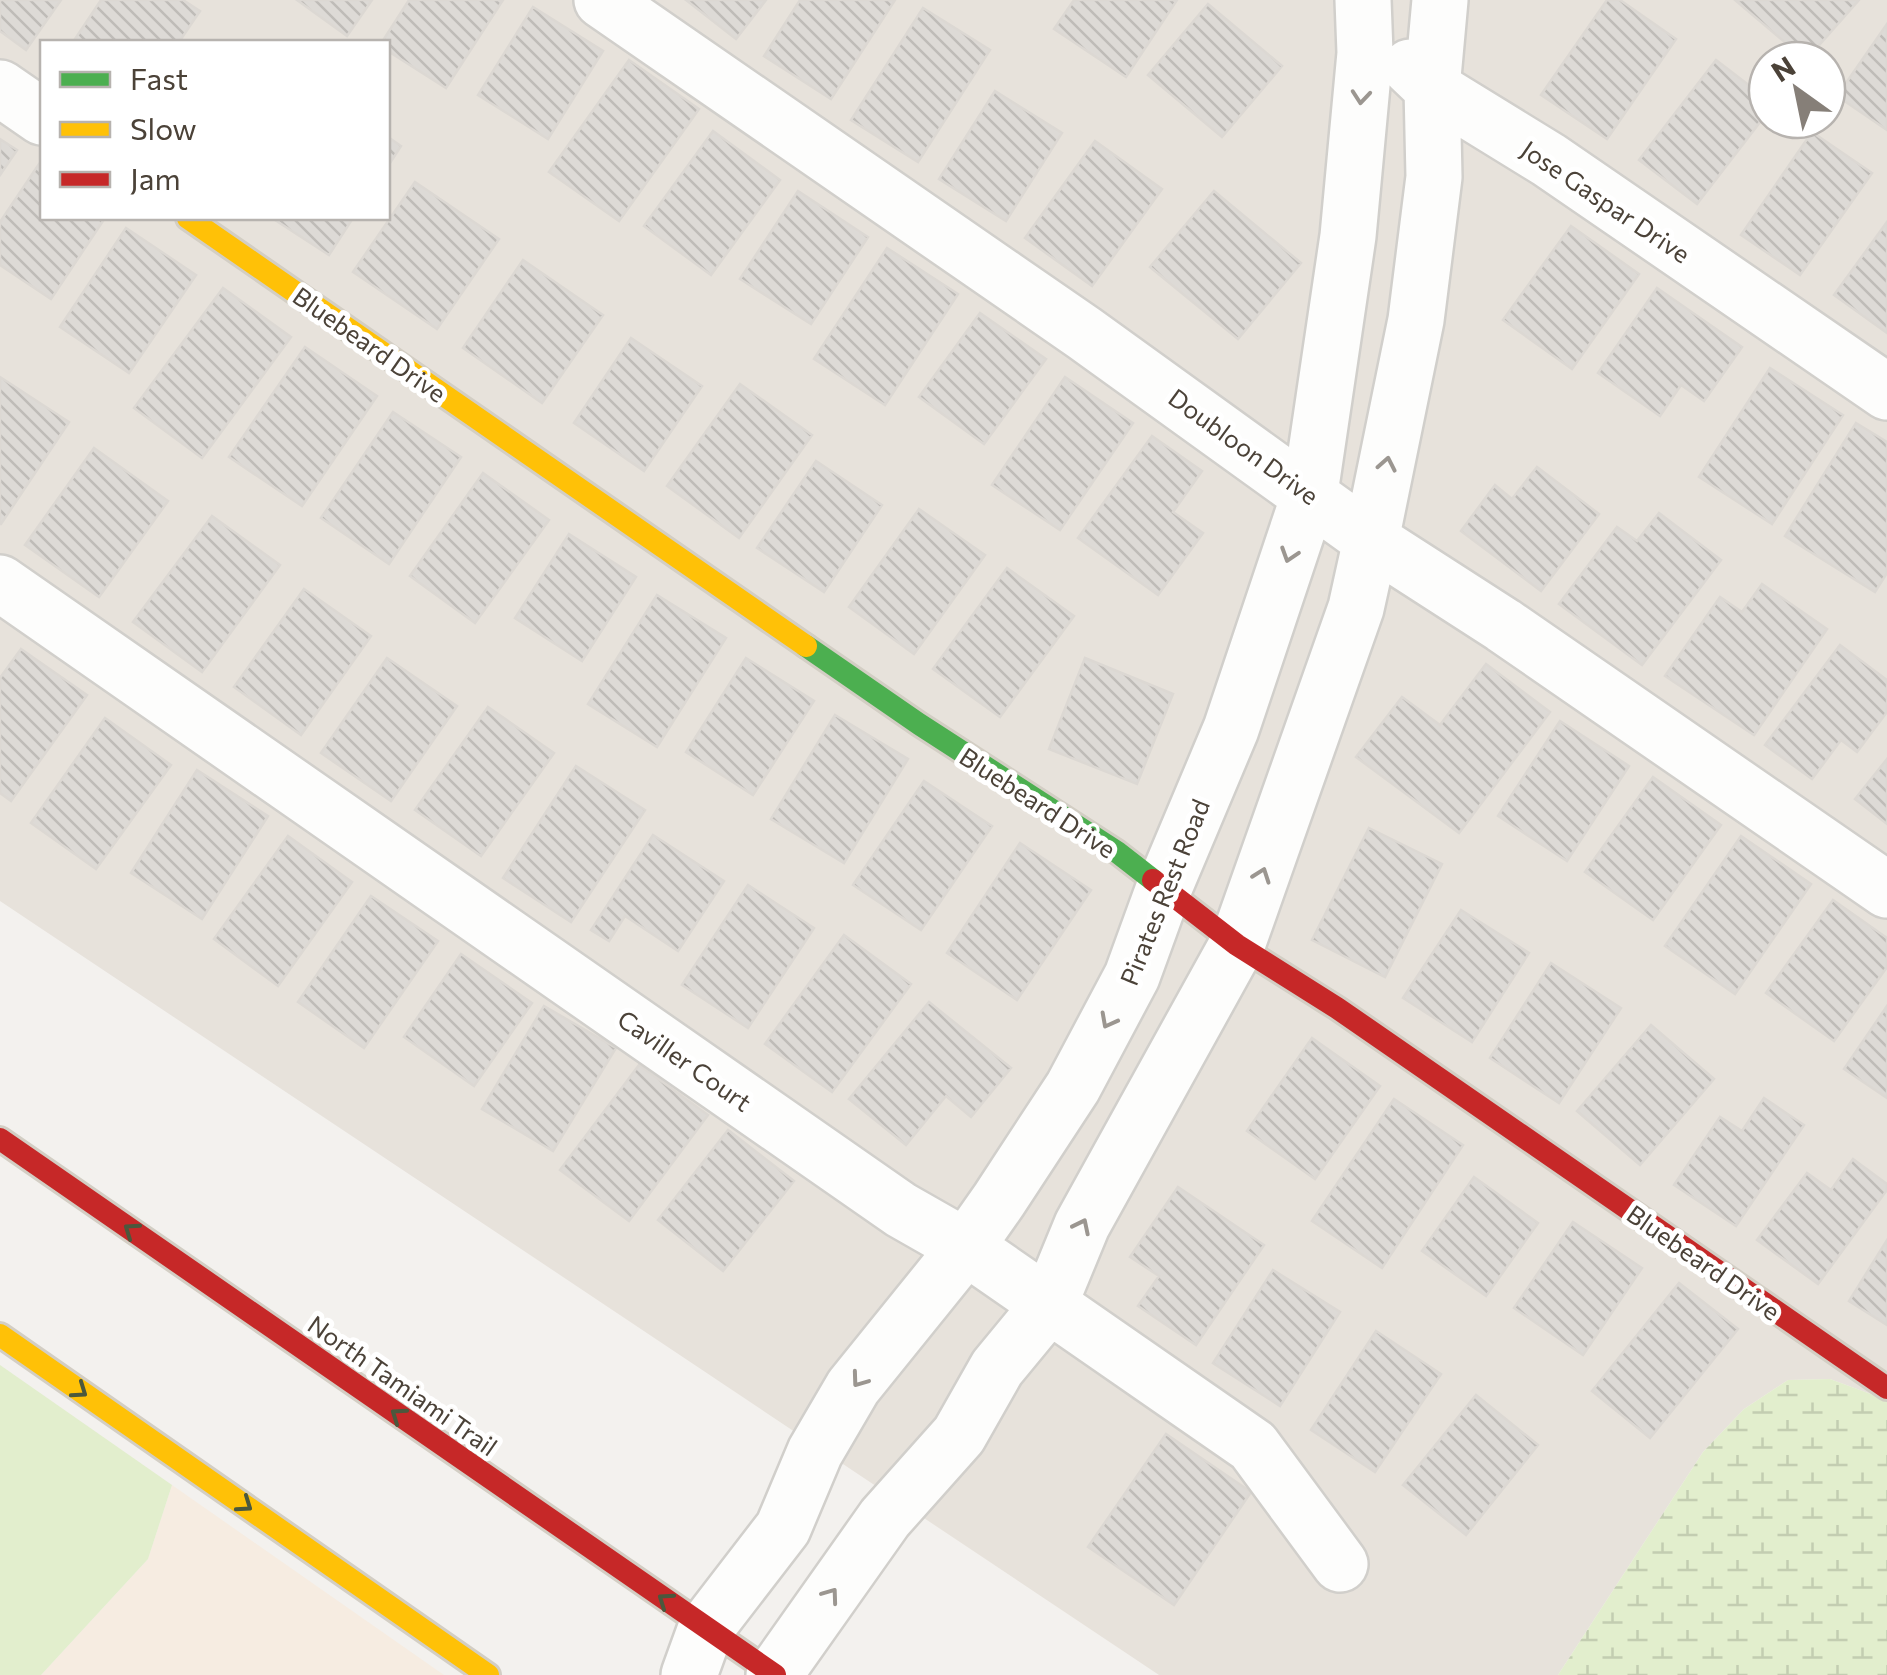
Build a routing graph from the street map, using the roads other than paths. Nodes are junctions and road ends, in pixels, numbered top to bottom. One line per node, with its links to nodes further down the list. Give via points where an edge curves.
1 (602, 0): 9 (street, Doubloon Drive)
2 (1440, 0): 5 (street)
3 (1353, 8): 5 (street, Jose Gaspar Drive); 9 (street, Pirates Rest Road, one-way to 9, via 1365,53 1348,236)
4 (0, 88): 6 (street)
5 (1432, 88): 8 (street, Jose Gaspar Drive, via 1549,160); 10 (street, one-way to 5, via 1416,320 1434,177)
6 (40, 116)
7 (191, 220): 12 (street, Bluebeard Drive)
8 (1887, 392)
9 (1310, 493): 10 (street, Doubloon Drive); 12 (street, Pirates Rest Road, one-way to 12, via 1231,729)
10 (1372, 540): 13 (street, Doubloon Drive); 14 (street, one-way to 10, via 1356,608)
11 (0, 583): 16 (street, Caviller Court, via 901,1210)
12 (1164, 888): 14 (street, Bluebeard Drive); 16 (street, Pirates Rest Road, one-way to 16, via 1132,976 1073,1087)
13 (1887, 890)
14 (1237, 945): 17 (street, one-way to 14, via 1082,1225); 19 (street, Bluebeard Drive)
15 (0, 1139): 21 (street, North Tamiami Trail, one-way to 15)
16 (966, 1247): 17 (street, Caviller Court); 21 (street, Pirates Rest Road, one-way to 21, via 853,1386 783,1528)
17 (1048, 1305): 20 (street, Caviller Court, via 1253,1446); 23 (street, one-way to 17)
18 (0, 1335): 22 (street, one-way to 22)
19 (1887, 1388)
20 (1340, 1564)
21 (697, 1651): 23 (street, North Tamiami Trail)
22 (488, 1675)
23 (775, 1675)

